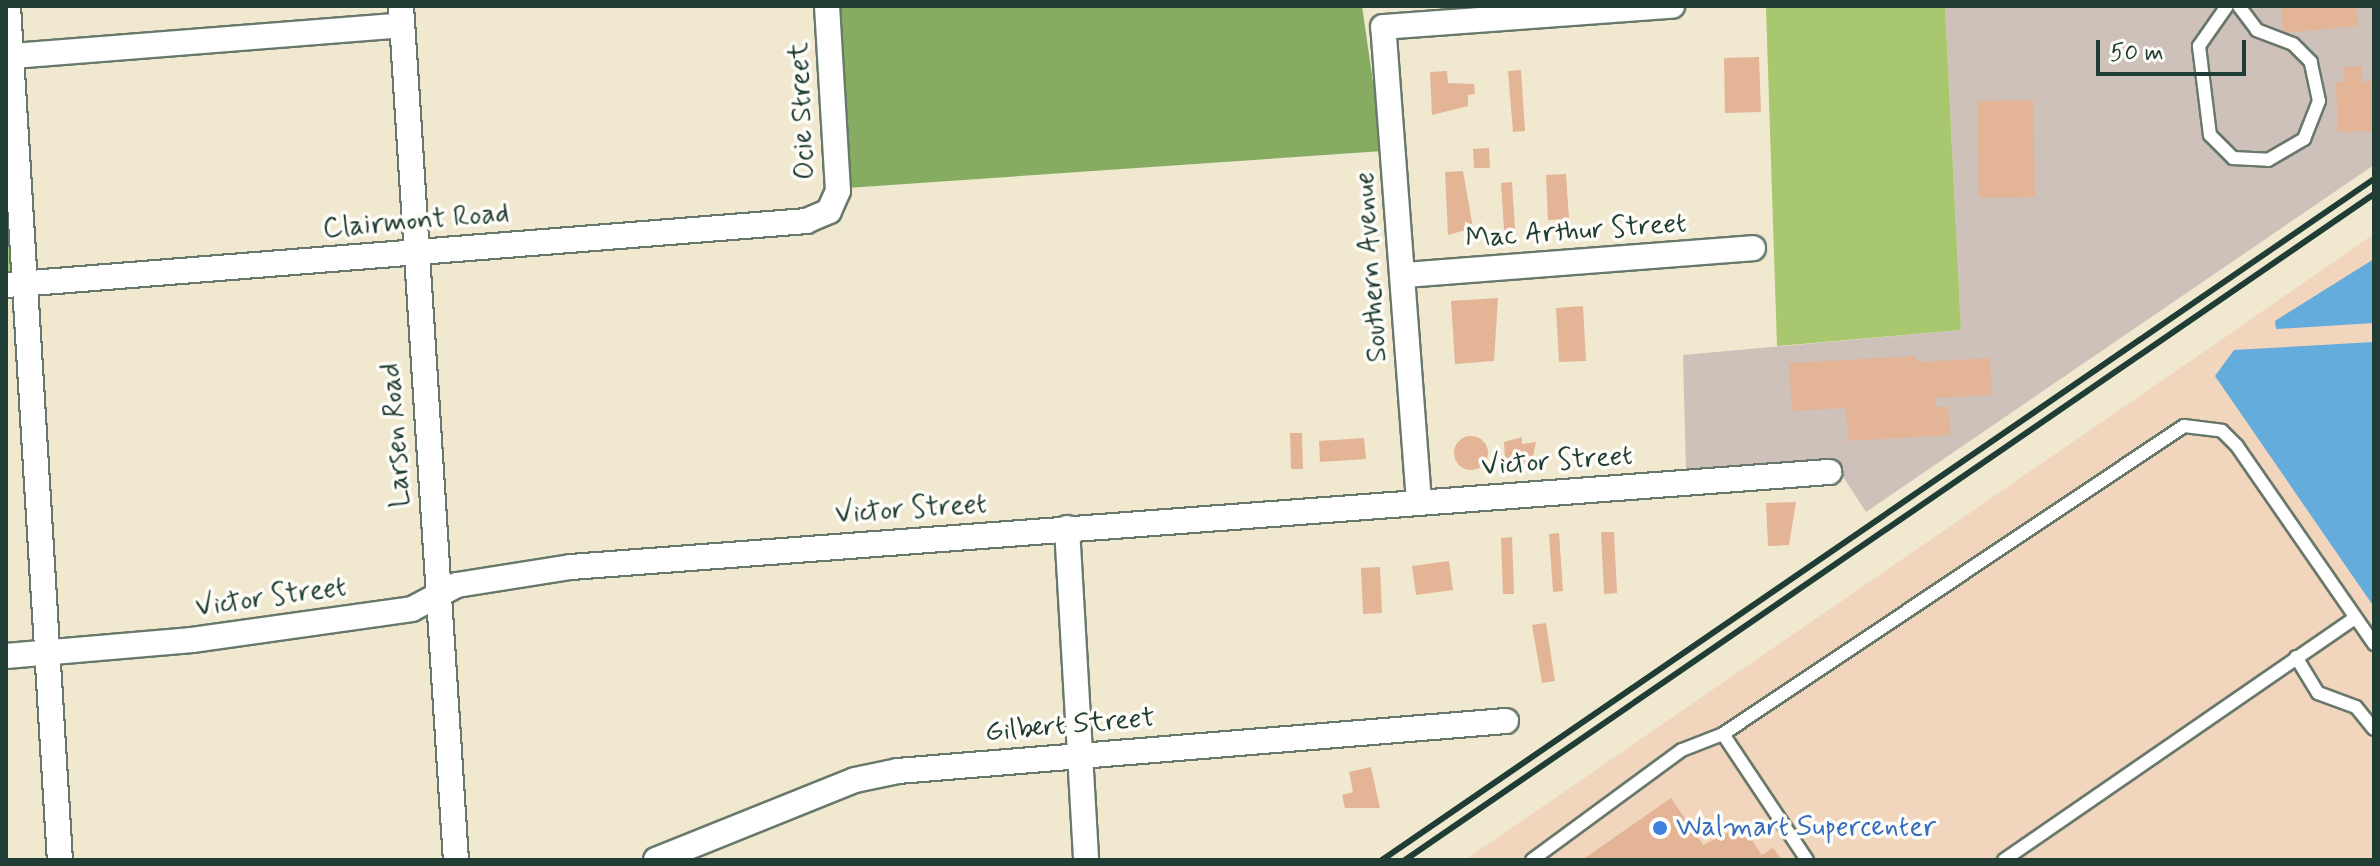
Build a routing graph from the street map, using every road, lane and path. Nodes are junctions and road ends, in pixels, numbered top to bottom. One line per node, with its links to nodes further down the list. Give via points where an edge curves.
1 (8, 6): 7 (street)
2 (827, 6): 9 (street, Ocie Street, via 839,170)
3 (1672, 6): 12 (street, Southern Avenue, via 1383,27)
4 (2227, 6): 5 (lane, via 2199,46 2210,135 2233,158 2268,160 2304,139 2319,101 2314,75 2293,44 2257,30)
5 (2239, 6)
6 (402, 16): 7 (street); 11 (street, Larsen Road)
7 (12, 56): 8 (street)
8 (12, 148): 13 (street)
9 (829, 211): 11 (street, Clairmont Road, via 806,221)
10 (1753, 248): 12 (street, Mac Arthur Street)
11 (417, 252): 13 (street, Clairmont Road); 17 (street, Larsen Road)
12 (1404, 275): 15 (street, Southern Avenue)
13 (16, 284): 20 (street)
14 (1829, 472): 15 (street, Victor Street)
15 (1419, 502): 16 (street, Victor Street)
16 (1067, 528): 17 (street, Victor Street, via 557,568); 26 (street)
17 (438, 593): 20 (street, Victor Street, via 412,609); 28 (street, Larsen Road)
18 (2355, 618): 19 (lane); 22 (lane); 25 (lane, via 2237,446 2222,431 2184,426)
19 (2374, 644)
20 (49, 654): 21 (street, Victor Street); 27 (street)
21 (6, 656)
22 (2296, 657): 24 (lane, via 2318,693 2356,707); 33 (lane)
23 (1506, 721): 26 (street, Gilbert Street)
24 (2374, 729)
25 (1723, 734): 31 (lane, via 1682,750); 32 (lane)
26 (1080, 755): 29 (street, Gilbert Street, via 855,780); 30 (street)
27 (60, 860)
28 (456, 860)
29 (656, 860)
30 (1086, 860)
31 (1532, 860)
32 (1807, 860)
33 (2004, 860)

